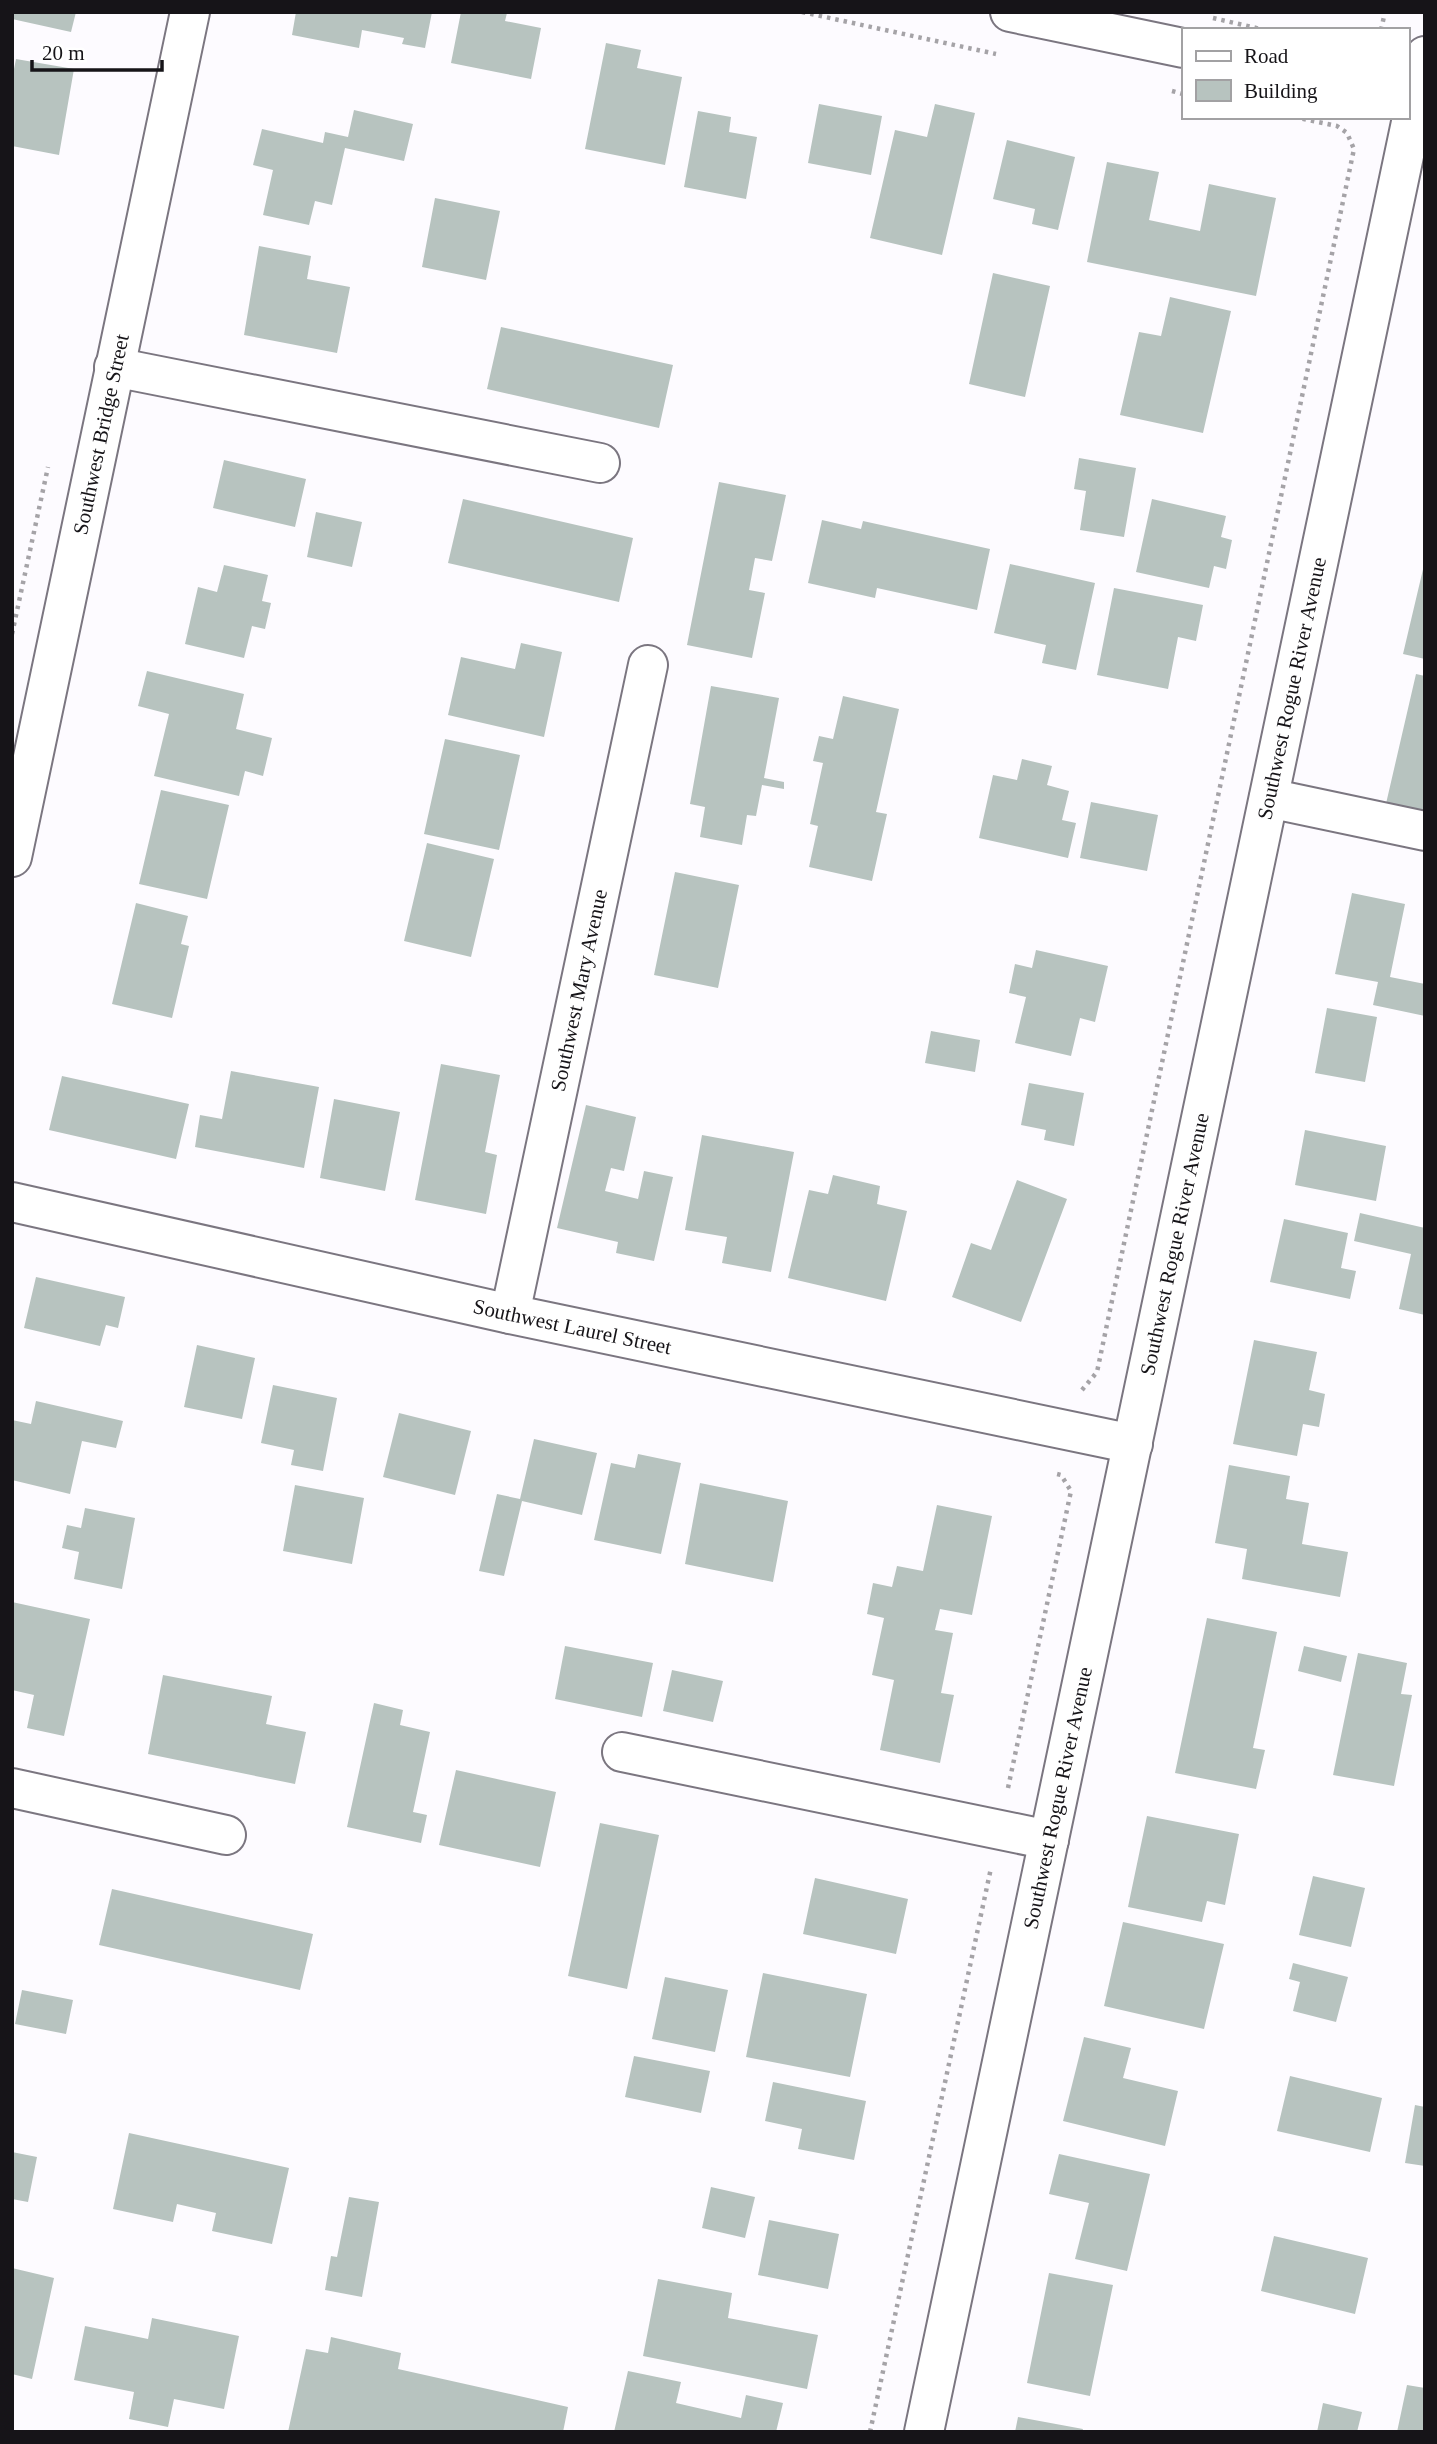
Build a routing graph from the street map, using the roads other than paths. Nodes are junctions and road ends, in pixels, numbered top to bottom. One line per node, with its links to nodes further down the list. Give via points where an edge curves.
1 (190, 12): 7 (street, Southwest Bridge Street)
2 (1010, 12): 3 (street)
3 (1182, 48)
4 (1425, 56): 5 (street, Southwest Rogue River Avenue)
5 (1412, 96): 6 (street, Southwest Rogue River Avenue)
6 (1416, 147): 10 (street, Southwest Rogue River Avenue)
7 (114, 366): 8 (street); 12 (street, Southwest Bridge Street)
8 (600, 463)
9 (648, 666): 14 (street, Southwest Mary Avenue)
10 (1269, 798): 11 (street); 15 (street, Southwest Rogue River Avenue)
11 (1425, 831)
12 (12, 857)
13 (12, 1202): 14 (street, Southwest Laurel Street)
14 (510, 1314): 15 (street, Southwest Laurel Street)
15 (1133, 1444): 19 (street, Southwest Rogue River Avenue)
16 (622, 1752): 19 (street)
17 (12, 1788): 18 (street)
18 (226, 1835)
19 (1049, 1840): 20 (street, Southwest Rogue River Avenue)
20 (925, 2432)

